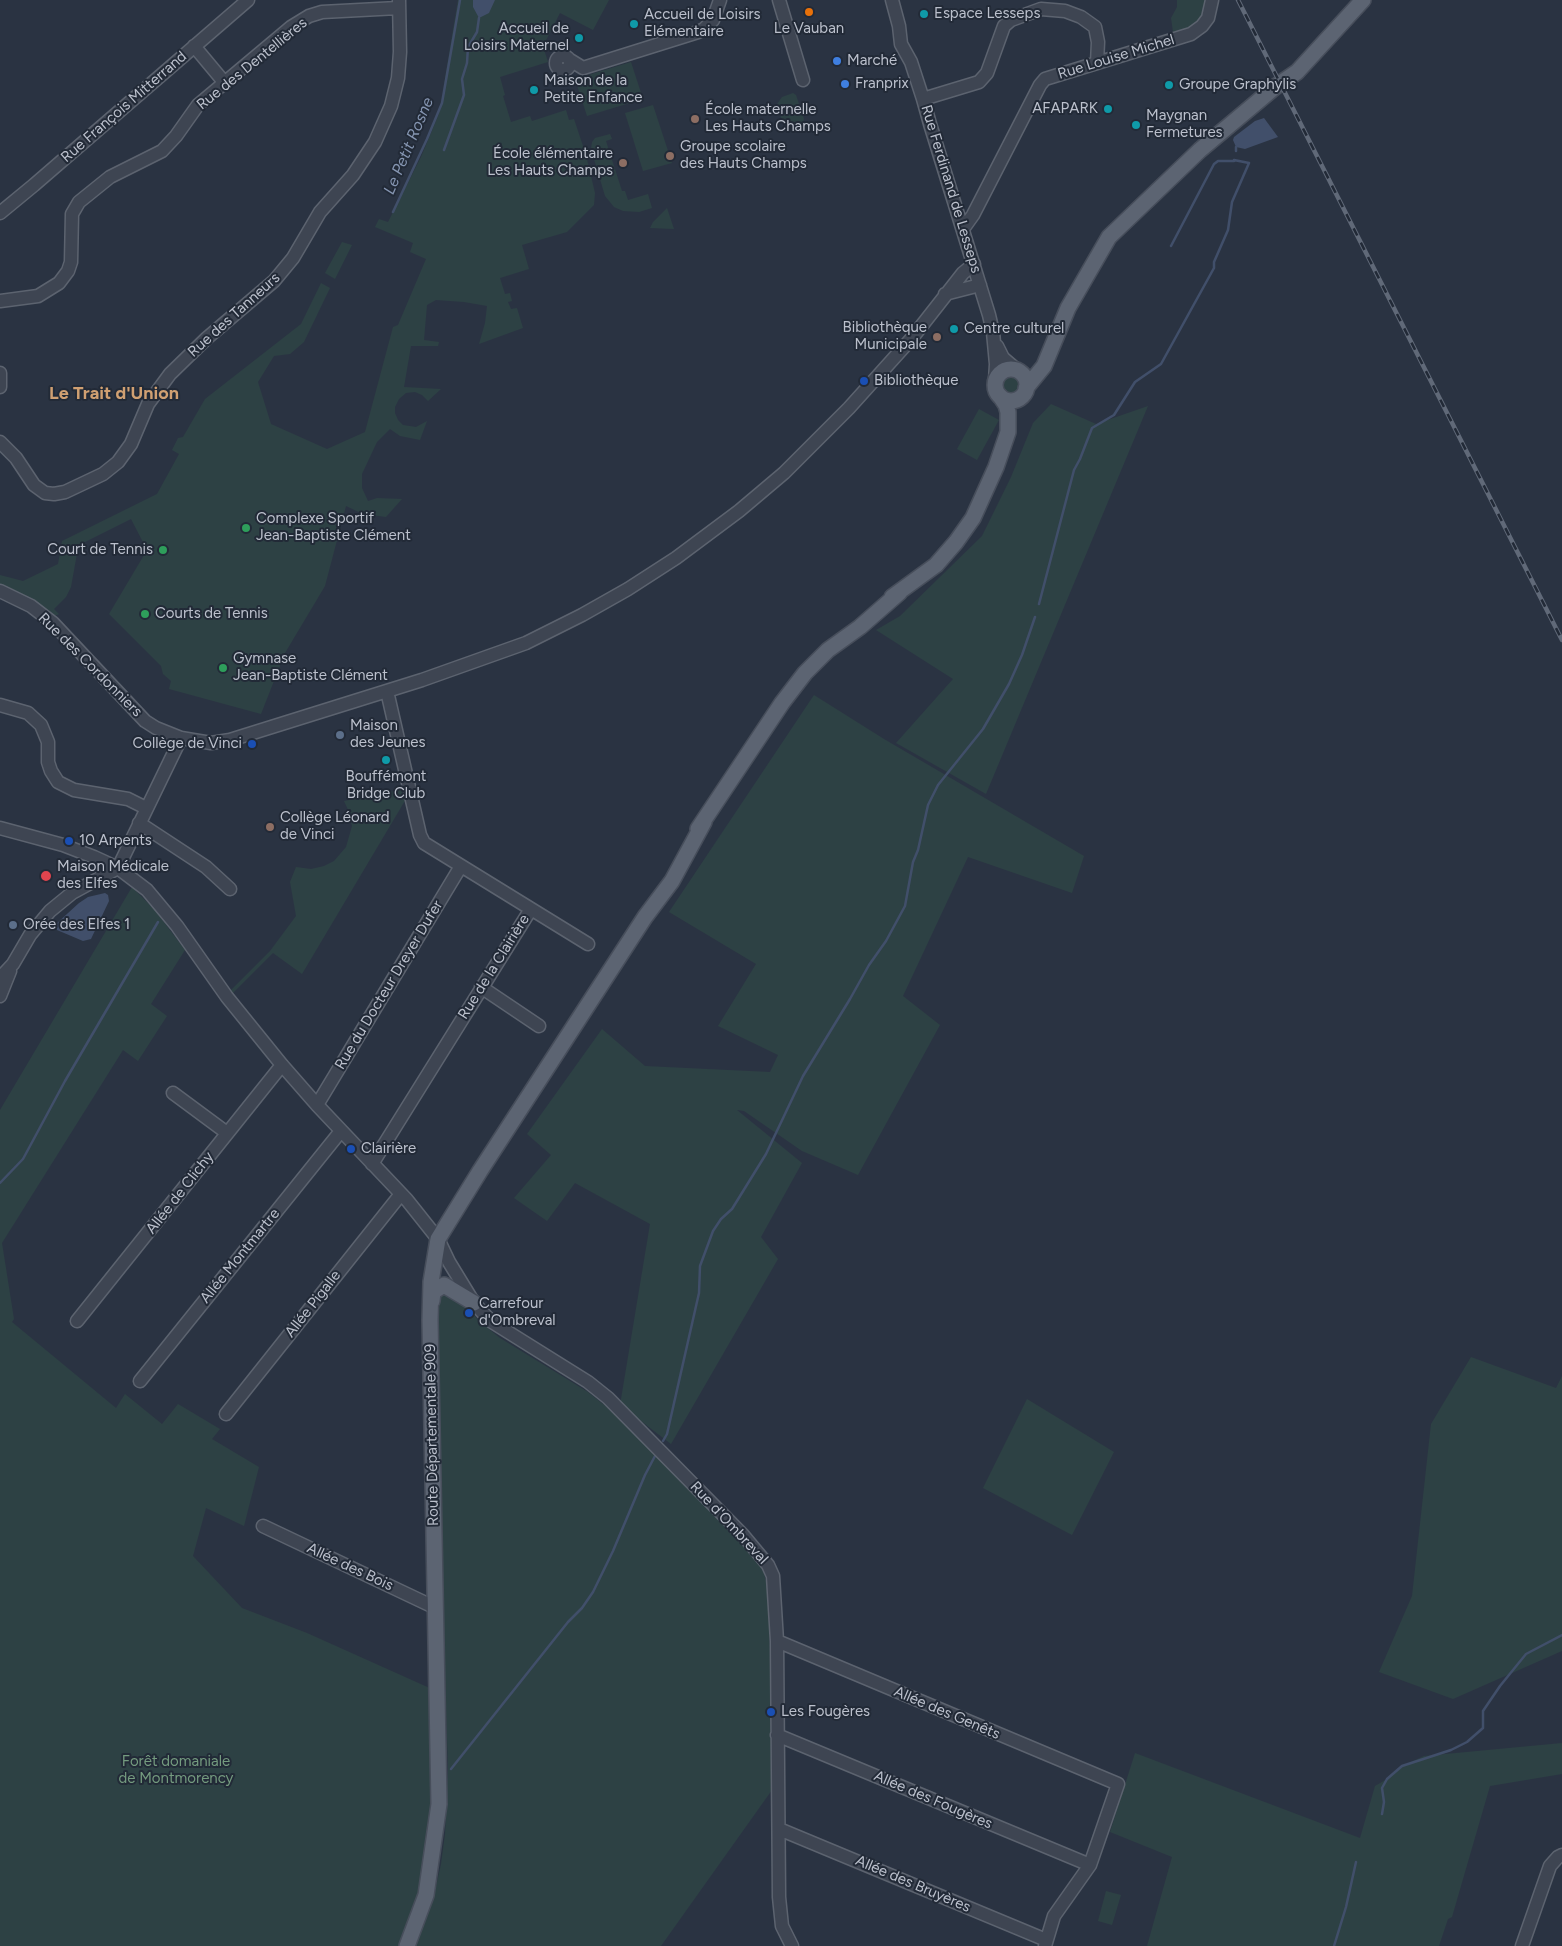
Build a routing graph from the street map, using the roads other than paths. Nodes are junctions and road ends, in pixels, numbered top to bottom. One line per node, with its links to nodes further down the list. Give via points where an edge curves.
1 (248, 0): 9 (street, Rue François Mitterrand)
2 (720, 0): 10 (street, via 713,20 698,32 583,68)
3 (779, 0): 12 (street)
4 (892, 0): 15 (street, Rue Ferdinand de Lesseps, via 901,44 911,62)
5 (1212, 0): 11 (street, Rue Louise Michel, via 1208,18 1191,34)
6 (1353, 0): 14 (main road)
7 (1363, 0): 14 (main road, via 1297,72)
8 (398, 4): 13 (street, Rue des Dentellières, via 308,16); 32 (street, Rue des Tanneurs, via 398,78 391,106 375,142 361,164 320,212 293,258 274,281 170,374 148,404 131,444 118,462 103,474 70,490 45,493 34,485 16,458)
9 (194, 46): 13 (street); 17 (street, Rue François Mitterrand)
10 (570, 60)
11 (1097, 63): 15 (street, via 1097,30 1081,18 1060,10 1041,9 1011,20 1004,26 979,82); 16 (street, Rue Louise Michel, via 1045,79)
12 (803, 80)
13 (224, 82): 23 (street, Rue des Dentellières, via 198,105 162,151 110,177 79,202 72,214 72,262 59,283 38,296)
14 (1275, 87): 25 (main road, via 1200,150 1116,229 1076,294)
15 (923, 99): 18 (street, Rue Ferdinand de Lesseps)
16 (982, 199): 18 (street, Rue Louise Michel, via 969,211); 19 (street, Rue Louise Michel)
17 (0, 213)
18 (958, 214): 19 (street, Rue Ferdinand de Lesseps)
19 (963, 228): 20 (street, Rue Ferdinand de Lesseps)
20 (974, 264): 21 (street, Rue Ferdinand de Lesseps); 22 (street, Rue des Cordonniers)
21 (980, 285): 22 (street); 24 (street, Rue Ferdinand de Lesseps)
22 (945, 294): 35 (street, Rue des Cordonniers, via 881,374 817,442 754,500 676,558 582,615 526,642)
23 (0, 301)
24 (993, 332): 26 (street, via 1000,354); 28 (street, Rue Ferdinand de Lesseps)
25 (1054, 342): 26 (main road, via 1036,366 1026,371); 30 (main road, via 1040,372)
26 (1017, 370): 28 (main road, via 1004,370); 30 (main road, via 1025,378)
27 (0, 373): 29 (street)
28 (995, 381): 31 (main road)
29 (0, 387)
30 (1025, 391): 31 (main road, via 1018,399); 33 (main road, via 1013,438)
31 (1000, 396): 33 (main road, via 1010,420 1006,442)
32 (0, 442)
33 (996, 466): 58 (main road, Route Départementale 909, via 973,518 936,565 826,651 782,703 704,822 680,869 644,917)
34 (0, 591): 37 (street, Rue des Cordonniers, via 31,606 53,623 145,721)
35 (387, 691): 37 (street, Rue des Cordonniers, via 230,740 211,742); 41 (street, Rue de la Clairière, via 421,839)
36 (0, 705): 38 (street, via 28,712 41,725 48,742 48,762 58,782 74,790 128,798)
37 (181, 738): 38 (street)
38 (146, 808): 39 (street)
39 (139, 823): 42 (street); 43 (street, via 206,867)
40 (0, 828): 42 (street, Rue d'Ombreval, via 63,845)
41 (461, 866): 44 (street, Rue de la Clairière); 53 (street, Rue du Docteur Dreyer Dufer)
42 (118, 868): 46 (street, via 72,893 50,911 30,935); 51 (street, Rue d'Ombreval, via 132,877 163,909)
43 (230, 888)
44 (531, 909): 45 (street); 48 (street, Rue de la Clairière)
45 (588, 944)
46 (13, 964): 47 (street); 49 (street)
47 (0, 978)
48 (481, 987): 50 (street); 56 (street, Rue de la Clairière)
49 (0, 996)
50 (539, 1026)
51 (282, 1065): 53 (street, Rue d'Ombreval); 55 (street, Allée de Clichy)
52 (173, 1093): 55 (street)
53 (317, 1105): 54 (street, Rue d'Ombreval)
54 (341, 1131): 56 (street, Rue d'Ombreval); 62 (street, Allée Montmartre)
55 (227, 1133): 61 (street, Allée de Clichy)
56 (372, 1164): 57 (street, Rue d'Ombreval)
57 (401, 1194): 58 (street, Rue d'Ombreval); 63 (street, Allée Pigalle)
58 (438, 1239): 59 (street, Rue d'Ombreval); 60 (main road, Route Départementale 909, via 431,1282)
59 (474, 1303): 60 (main road, via 444,1285 434,1292); 66 (street, Rue d'Ombreval, via 492,1322 608,1398 749,1542 773,1576)
60 (430, 1320): 65 (main road, Route Départementale 909)
61 (77, 1321)
62 (140, 1381)
63 (226, 1414)
64 (263, 1526): 65 (street, Allée des Bois)
65 (436, 1608): 72 (main road, Route Départementale 909, via 440,1804 426,1895)
66 (777, 1641): 67 (street, Rue d'Ombreval); 70 (street, Allée des Genêts, via 1118,1784)
67 (777, 1735): 68 (street, Rue d'Ombreval); 70 (street, Allée des Fougères)
68 (779, 1829): 71 (street, Allée des Bruyères); 73 (street, Rue d'Ombreval, via 781,1918)
69 (1562, 1855): 74 (street, via 1550,1866)
70 (1090, 1865): 71 (street, via 1054,1916)
71 (1045, 1943)
72 (407, 1946)
73 (792, 1946)
74 (1522, 1946)

